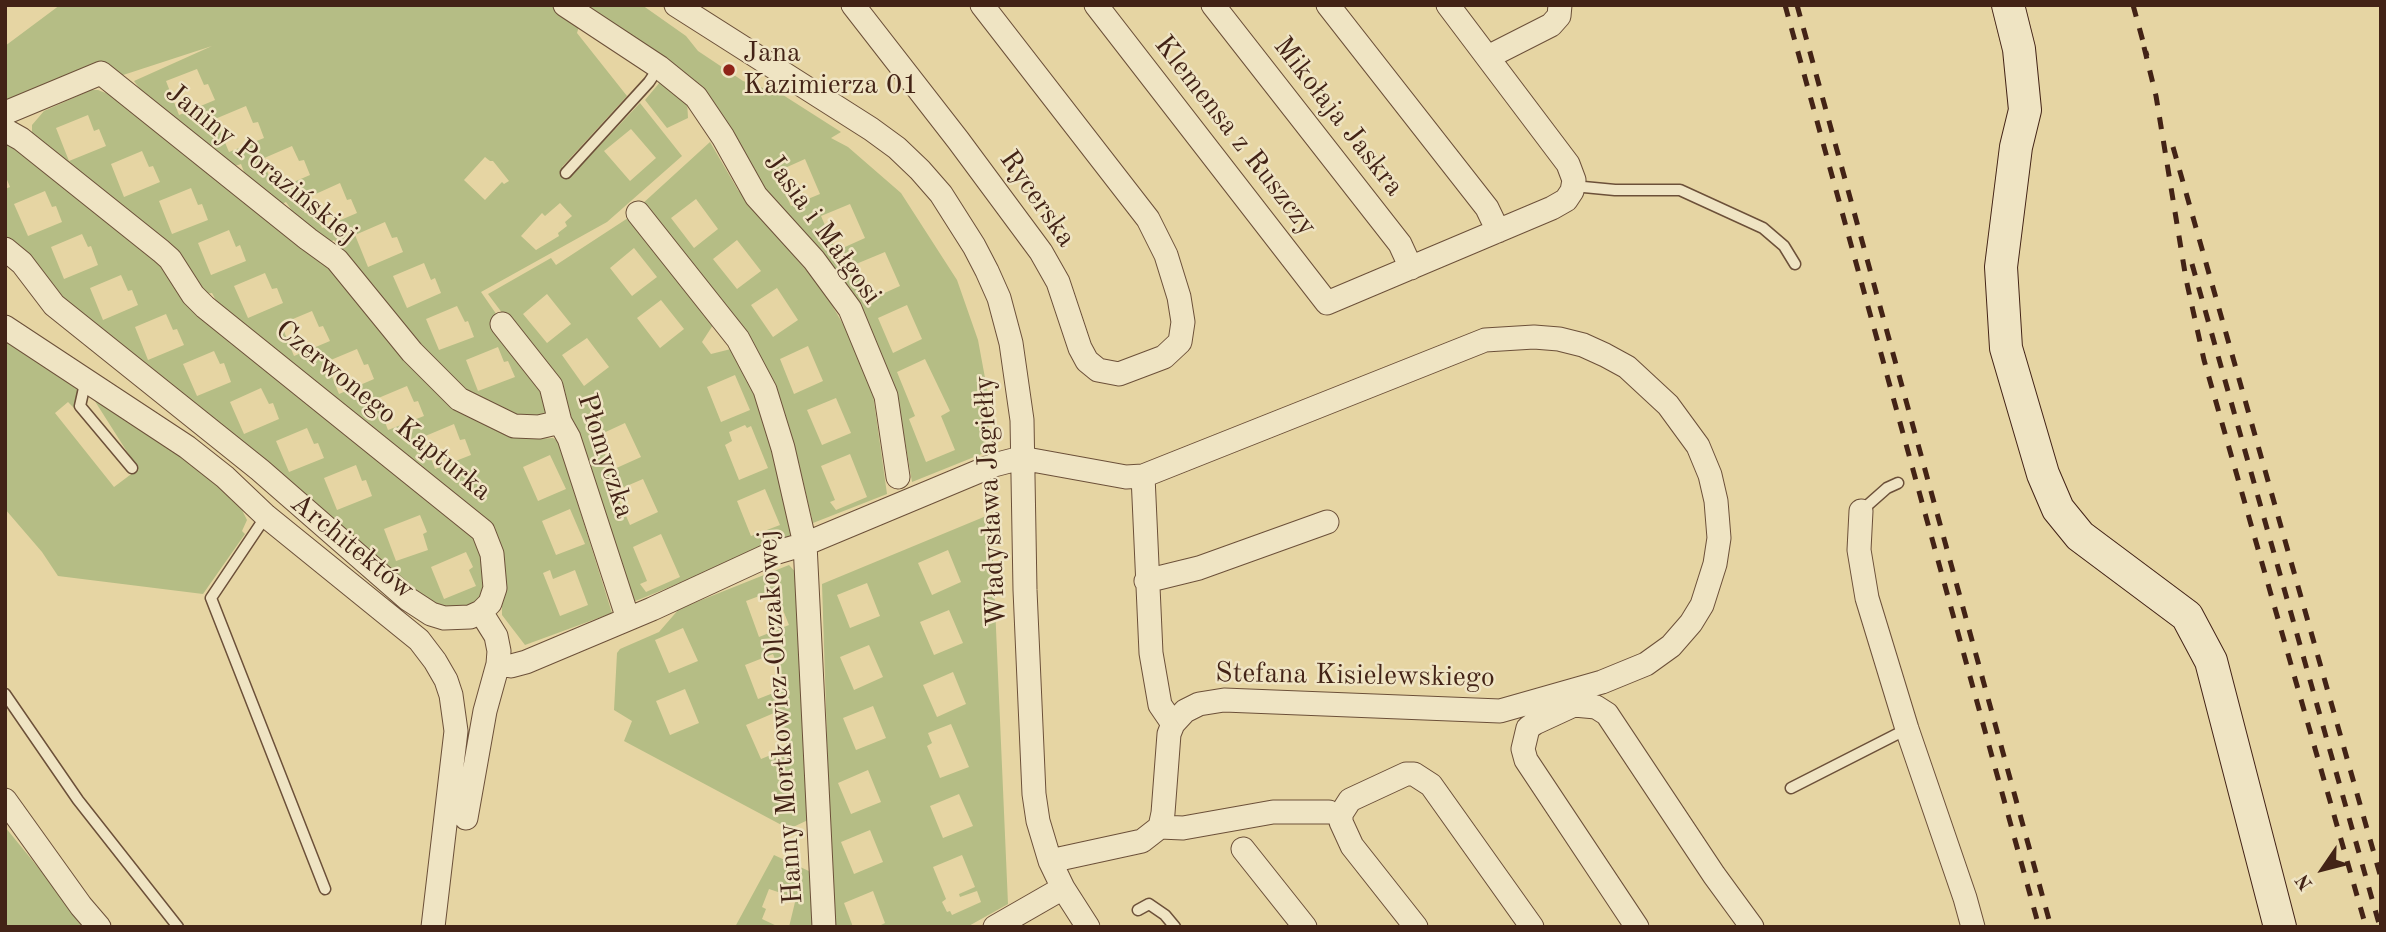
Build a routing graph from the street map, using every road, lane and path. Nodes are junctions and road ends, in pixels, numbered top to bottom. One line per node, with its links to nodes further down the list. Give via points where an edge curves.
1 (565, 5): 12 (street, Jasia i Małgosi)
2 (676, 5): 27 (street, Władysława Jagiełły, via 871,129 941,194 987,271 1006,321 1022,420)
3 (853, 5): 4 (street, Rycerska, via 1041,252 1058,282 1087,361 1098,370 1119,374 1164,357 1176,348 1184,329 1166,255 1149,219)
4 (982, 5)
5 (1096, 5): 22 (street, Klemensa z Ruszczy, via 1327,303)
6 (1213, 5): 22 (street, Mikołaja Jaskra, via 1400,244)
7 (1328, 5): 19 (street, via 1487,208)
8 (1448, 5): 11 (street)
9 (1560, 5): 11 (street, via 1559,16 1551,25)
10 (2008, 5): 66 (main road, via 2019,49 2025,110 2001,267 2006,348 2043,474 2058,509 2080,536 2187,616 2211,661)
11 (1488, 57): 17 (street, via 1569,164)
12 (659, 67): 16 (lane); 30 (street, Jasia i Małgosi, via 696,97 756,195 850,309 886,396)
13 (29, 103): 14 (street, Janiny Porazińskiej); 15 (street, Czerwonego Kapturka); 26 (street, Janiny Porazińskiej, via 101,72 337,260 412,352 459,399 514,426)
14 (5, 113)
15 (13, 135): 37 (street, Czerwonego Kapturka, via 170,259 205,307 483,531 492,554 495,588)
16 (566, 173)
17 (1573, 186): 19 (street, via 1560,204); 21 (lane, via 1680,190 1763,228 1784,246)
18 (638, 213): 35 (street, Hanny Mortkowicz-Olczakowej, via 738,338 765,390)
19 (1498, 231): 22 (street)
20 (5, 249): 37 (street, via 22,263 54,305 260,470 408,599 444,618)
21 (1795, 264)
22 (1411, 268)
23 (502, 324): 26 (street, Płomyczka, via 551,386)
24 (5, 327): 25 (street, Architektów)
25 (86, 379): 28 (lane, via 80,405); 33 (street, Architektów, via 187,447)
26 (560, 422): 38 (street, Płomyczka)
27 (1021, 458): 29 (street, Stefana Kisielewskiego); 35 (street); 49 (street, Władysława Jagiełły, via 1034,794)
28 (132, 468)
29 (1143, 476): 36 (street); 41 (street, Stefana Kisielewskiego, via 1467,346 1534,337 1583,345 1627,367 1648,385 1698,446 1716,501 1719,538 1702,604 1671,646 1624,674 1500,711 1224,700 1199,704)
30 (898, 477)
31 (1898, 483): 32 (lane)
32 (1861, 511): 42 (street, via 1859,550 1867,598)
33 (266, 516): 51 (lane, via 211,598); 55 (street, Architektów, via 419,640 446,680 456,731)
34 (1327, 522): 36 (street, via 1199,568)
35 (805, 544): 38 (street); 56 (street, Hanny Mortkowicz-Olczakowej)
36 (1146, 581): 41 (street, via 1157,695)
37 (481, 612): 39 (street, via 496,636)
38 (628, 619): 39 (street, via 526,662)
39 (498, 664): 46 (street)
40 (5, 694): 54 (lane, via 78,800)
41 (1173, 724): 47 (street)
42 (1907, 729): 43 (lane); 65 (street)
43 (1791, 788)
44 (5, 800): 53 (street)
45 (1329, 812): 47 (street, via 1273,813 1183,828)
46 (466, 818)
47 (1160, 827): 49 (street, via 1142,841)
48 (1243, 849): 60 (street)
49 (1050, 861): 50 (street, Władysława Jagiełły)
50 (1063, 888): 57 (street); 58 (street, Władysława Jagiełły)
51 (325, 889)
52 (1138, 910): 59 (lane, via 1149,904)
53 (99, 927)
54 (178, 927)
55 (433, 927)
56 (824, 927)
57 (995, 927)
58 (1088, 927)
59 (1175, 927)
60 (1305, 927)
61 (1416, 927): 62 (street, via 1352,846 1341,822 1344,806 1356,795 1406,774 1432,785)
62 (1532, 927)
63 (1637, 927): 64 (street, via 1523,750 1528,728 1574,705 1596,707 1607,714)
64 (1752, 927)
65 (1973, 927)
66 (2280, 927)

